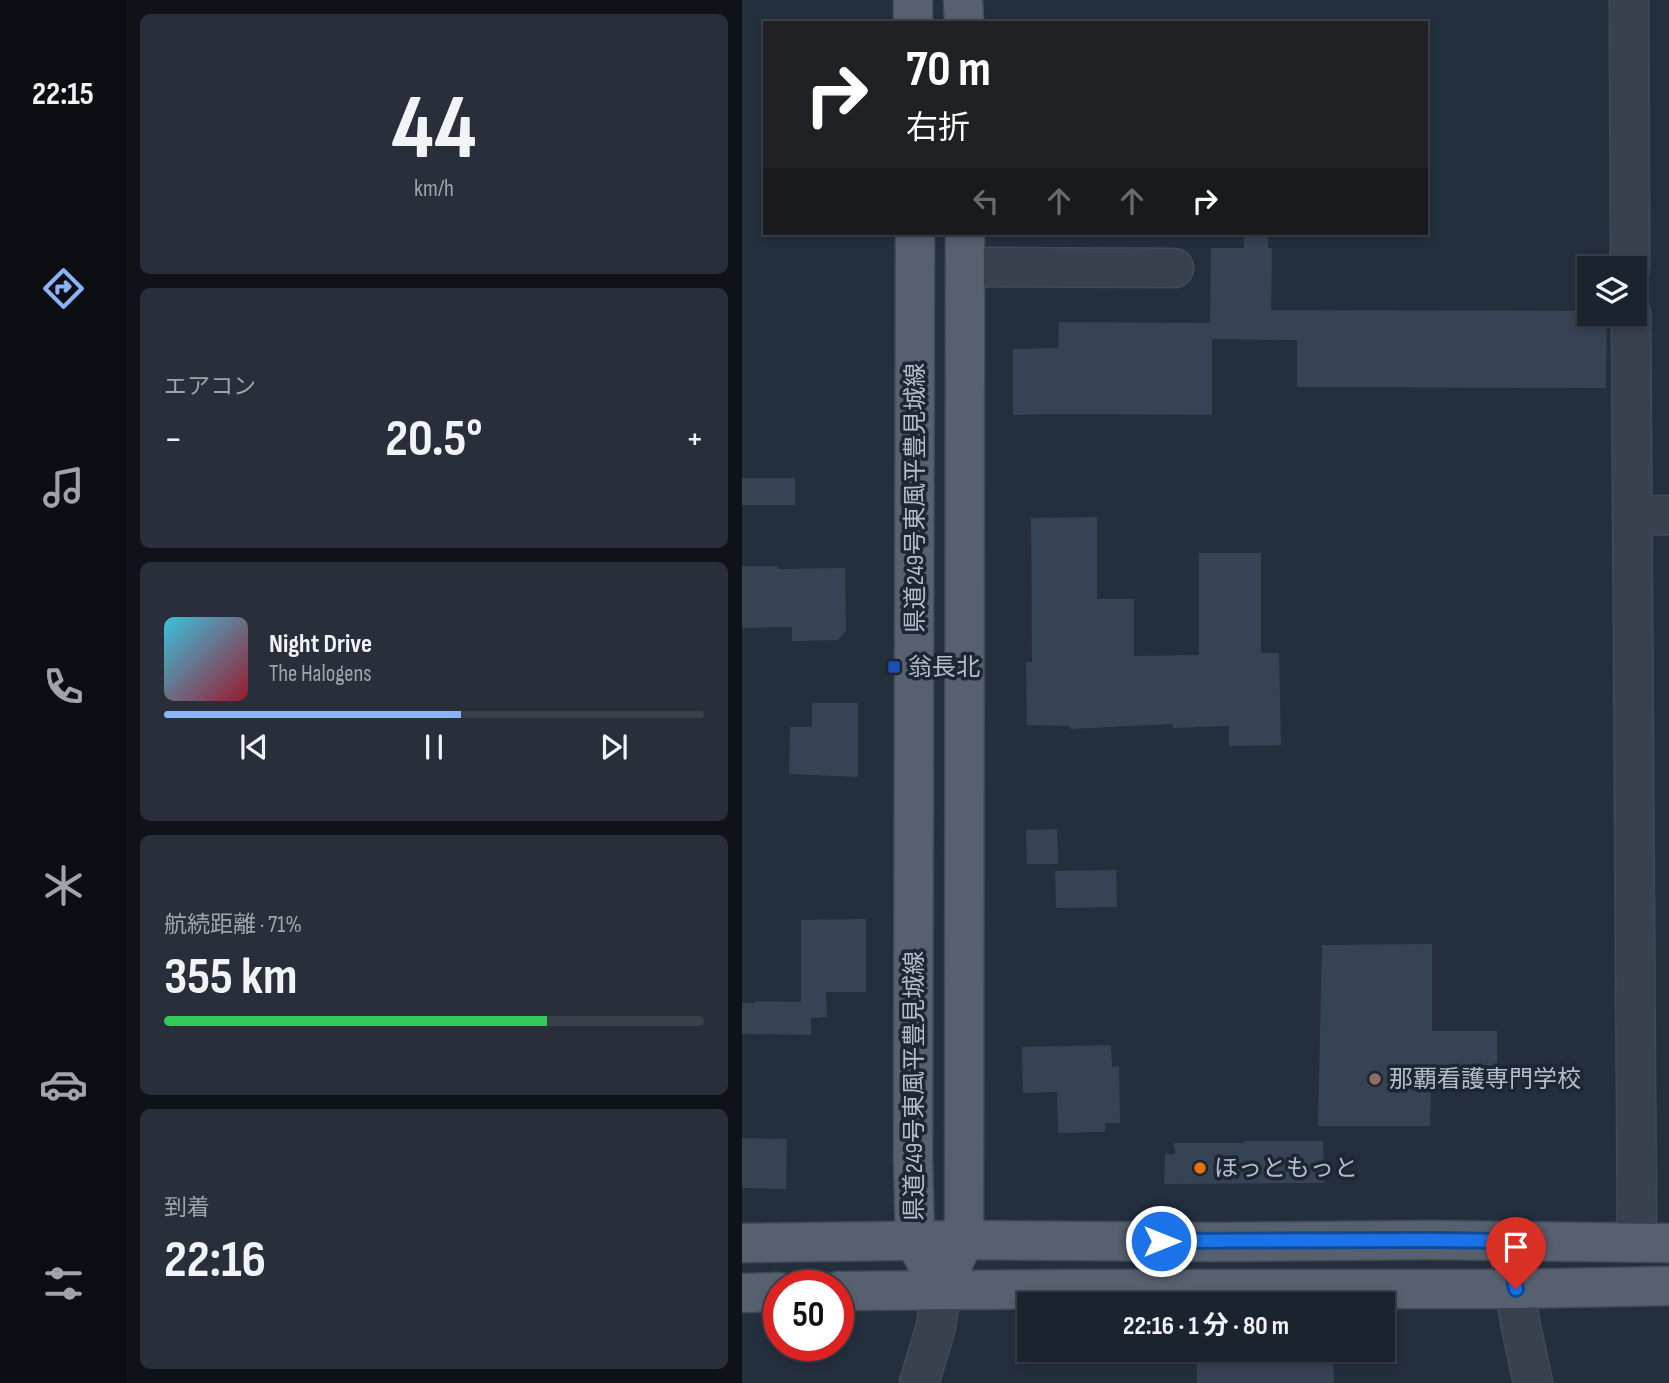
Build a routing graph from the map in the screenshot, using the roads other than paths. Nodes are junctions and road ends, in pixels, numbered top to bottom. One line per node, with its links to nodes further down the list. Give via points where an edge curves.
1 (913, 0): 4 (main road)
2 (964, 0): 5 (main road)
3 (1629, 0): 8 (street)
4 (913, 21)
5 (964, 21)
6 (915, 235): 13 (main road, 県道249号東風平豊見城線)
7 (965, 250): 9 (street); 14 (main road, 県道249号東風平豊見城線)
8 (1630, 256)
9 (1174, 268)
10 (1631, 326): 11 (street)
11 (1632, 516): 12 (street); 16 (street)
12 (1669, 516)
13 (915, 1241): 14 (main road); 17 (main road); 20 (main road, 県道249号東風平豊見城線)
14 (964, 1241): 15 (main road); 20 (main road, 県道249号東風平豊見城線)
15 (1507, 1241): 16 (main road); 19 (street)
16 (1653, 1242)
17 (742, 1243)
18 (1669, 1286): 19 (main road)
19 (1516, 1289): 20 (main road); 25 (street)
20 (941, 1290): 21 (main road); 24 (street, via 936,1327)
21 (854, 1291)
22 (742, 1293): 23 (main road)
23 (763, 1293)
24 (919, 1383)
25 (1534, 1383)

